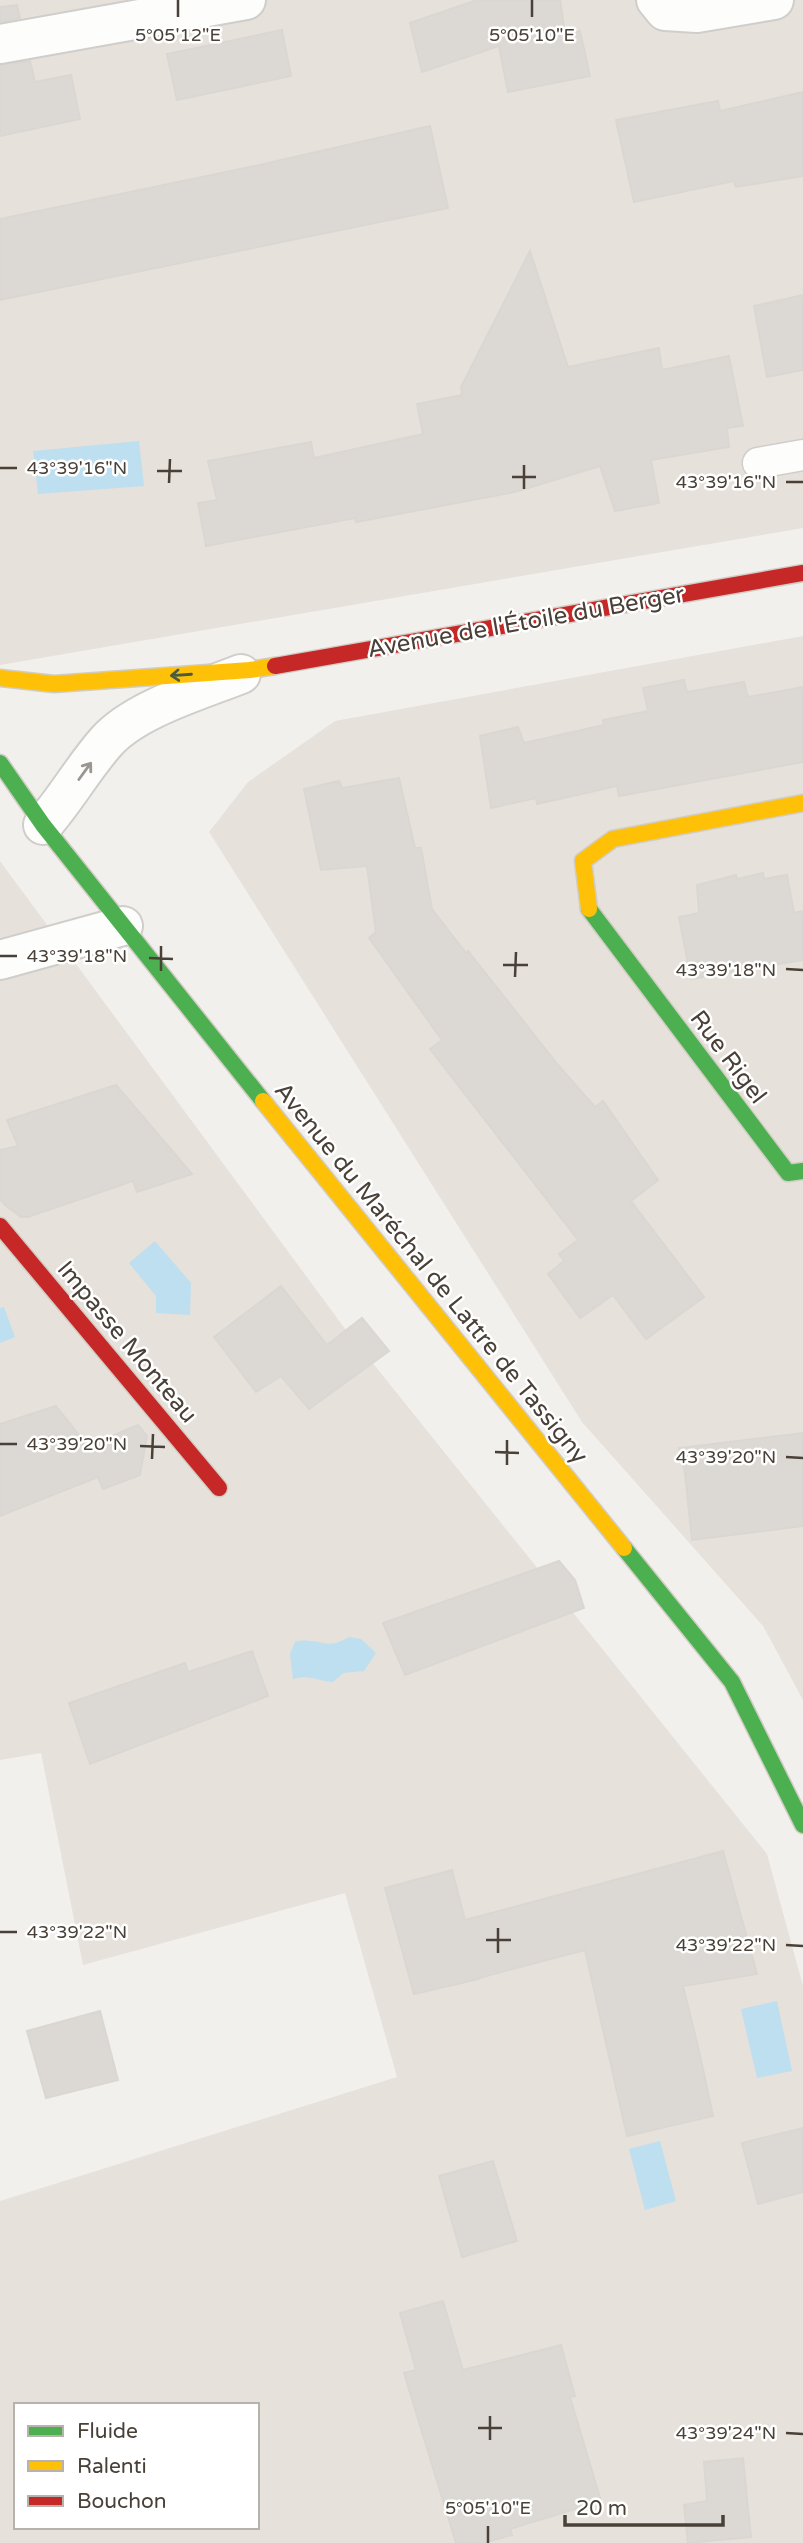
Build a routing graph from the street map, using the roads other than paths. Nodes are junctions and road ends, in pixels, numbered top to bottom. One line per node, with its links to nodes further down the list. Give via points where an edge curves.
1 (246, 0): 4 (street)
2 (656, 0): 3 (street, via 665,11 697,13)
3 (774, 0)
4 (0, 44)
5 (803, 455): 6 (lane)
6 (758, 463)
7 (803, 573): 8 (street, Avenue de l'Étoile du Berger)
8 (250, 670): 9 (street, Avenue de l'Étoile du Berger, one-way to 9, via 54,684); 12 (street, Avenue de l'Étoile du Berger, one-way to 8, via 107,741 139,716)
9 (0, 678)
10 (0, 764): 12 (street, Avenue du Maréchal de Lattre de Tassigny)
11 (803, 803): 15 (street, Rue Rigel, via 612,839 583,861 589,911 788,1173)
12 (43, 825): 13 (street, Avenue du Maréchal de Lattre de Tassigny)
13 (123, 926): 14 (street); 18 (street, Avenue du Maréchal de Lattre de Tassigny, via 732,1682)
14 (0, 961)
15 (803, 1171)
16 (0, 1226): 17 (street, Impasse Monteau)
17 (219, 1488)
18 (803, 1825)

